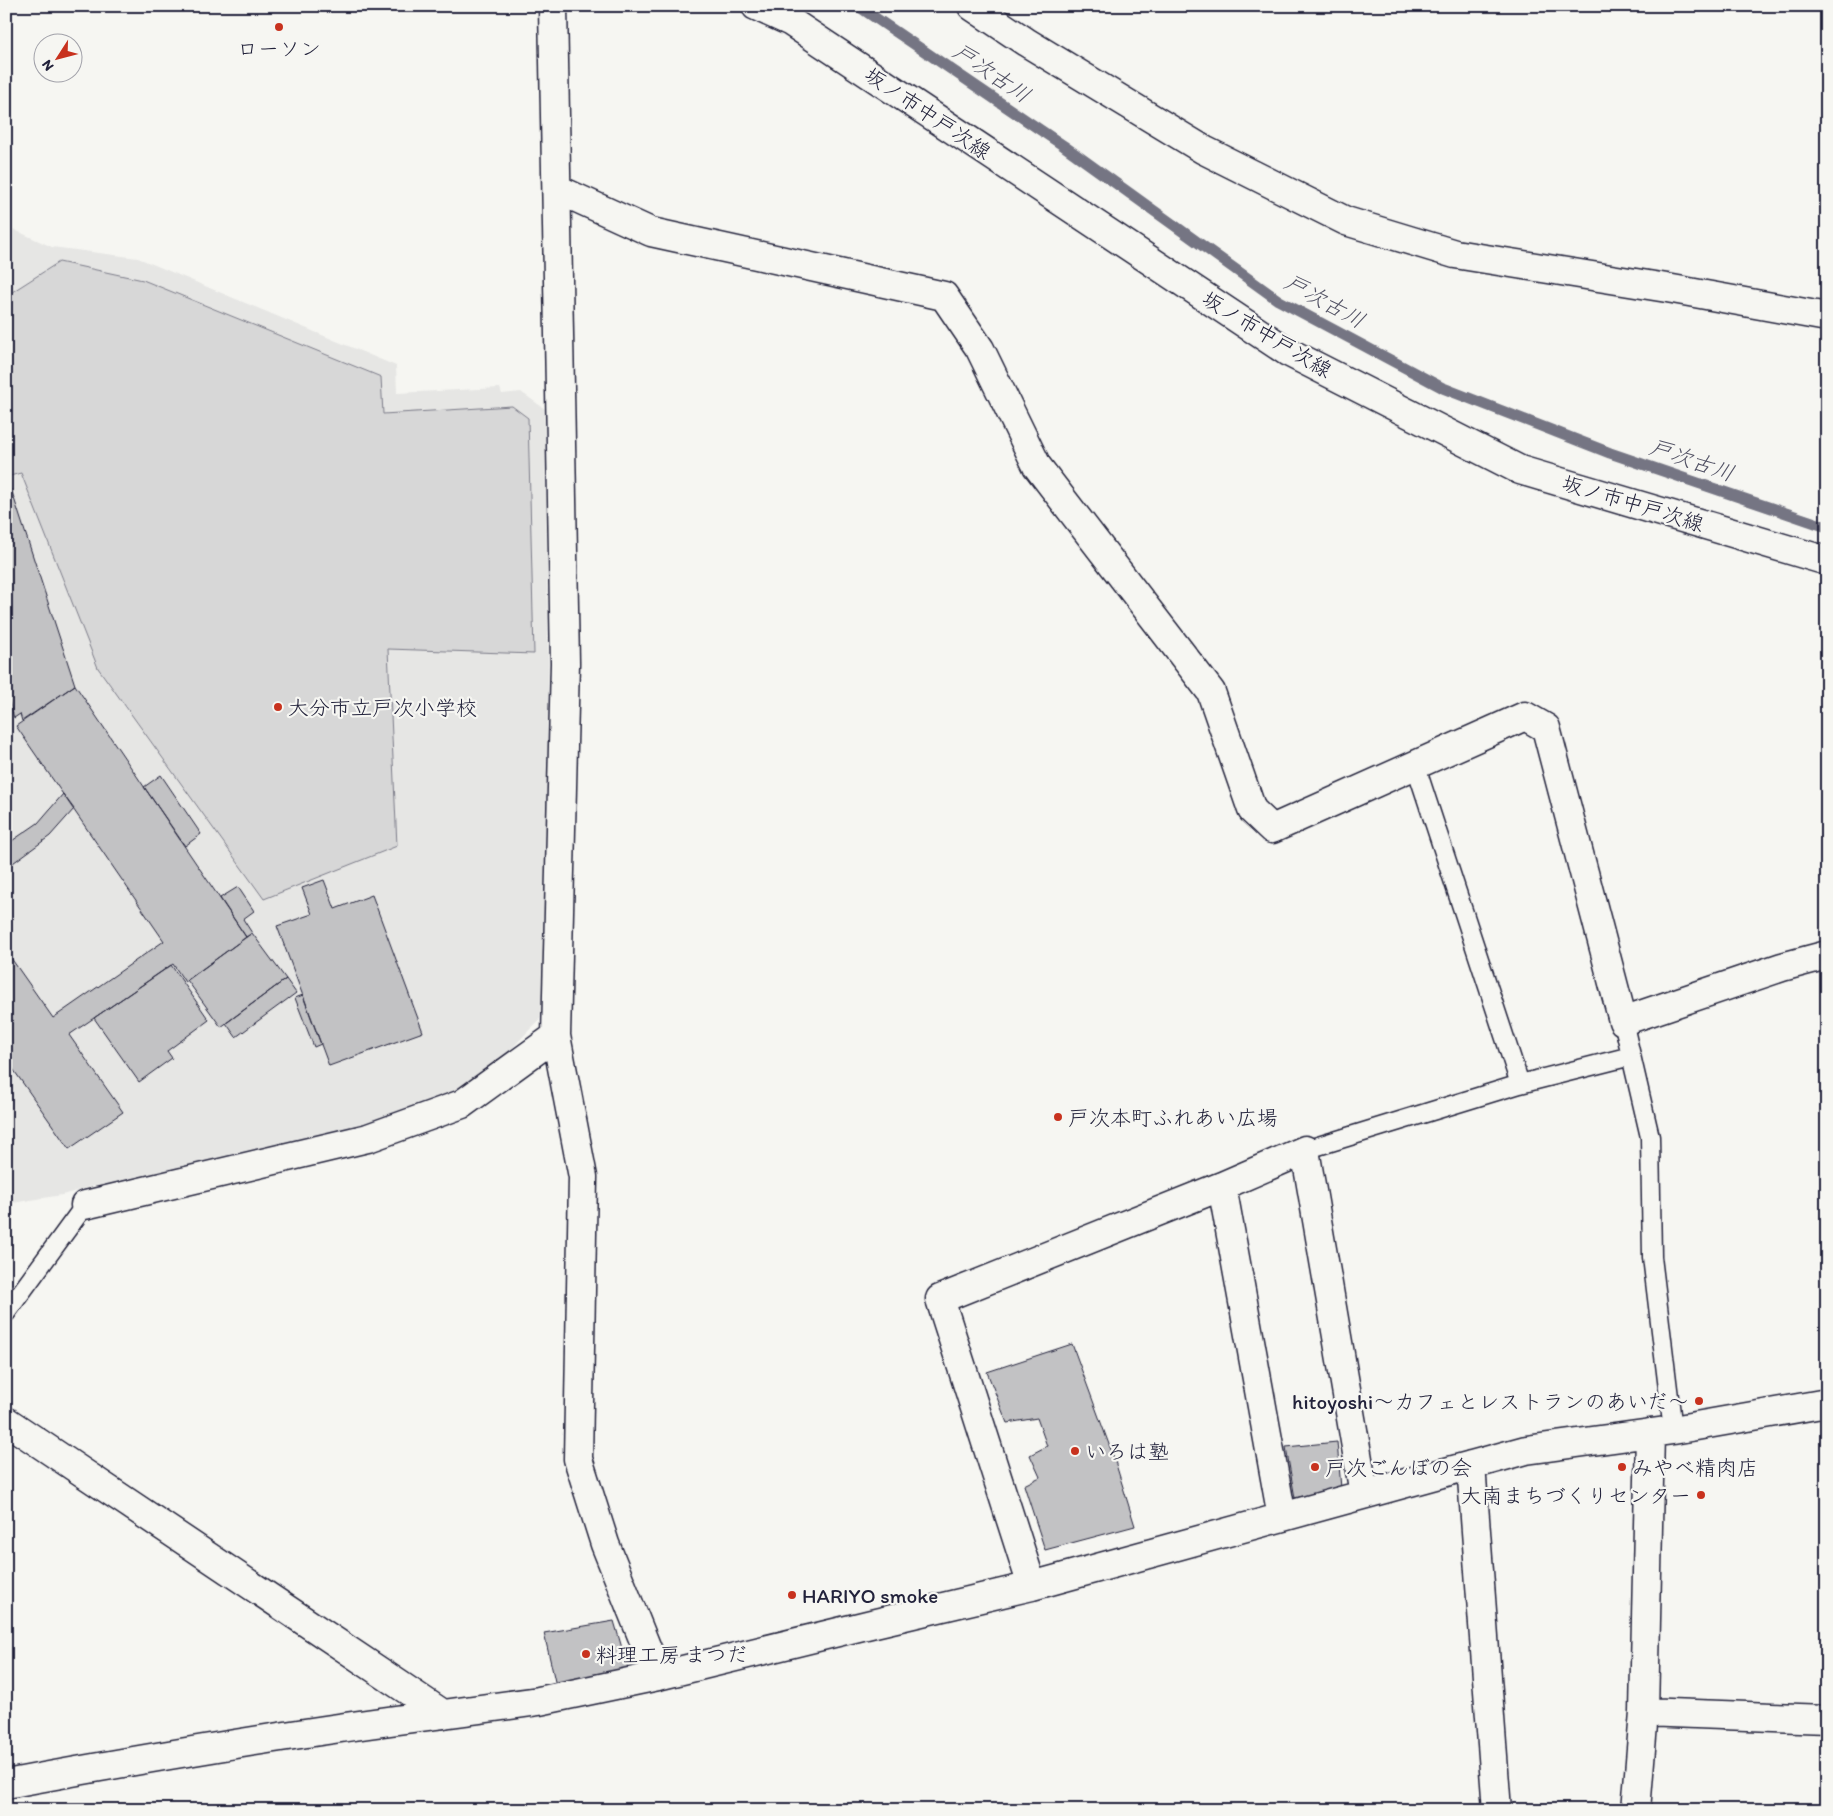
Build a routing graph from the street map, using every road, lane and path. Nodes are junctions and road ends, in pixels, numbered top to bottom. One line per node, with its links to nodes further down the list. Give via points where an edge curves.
1 (553, 6): 4 (street)
2 (756, 6): 6 (street, 坂ノ市中戸次線, via 791,22 1288,352 1520,470)
3 (972, 6): 5 (street, via 1204,150 1346,222 1455,254)
4 (557, 189): 7 (street, via 651,232 944,296 980,348 1037,466 1211,692 1252,810 1272,829); 10 (street, via 565,663)
5 (1827, 317)
6 (1827, 561)
7 (1415, 764): 9 (street, via 1525,716 1546,728); 12 (lane)
8 (1827, 955): 9 (street, via 1782,966)
9 (1623, 1021): 11 (lane)
10 (556, 1036): 15 (street, via 462,1104 377,1135); 24 (street, via 583,1177 578,1459 605,1544)
11 (1631, 1056): 12 (lane); 19 (lane, via 1650,1137)
12 (1520, 1084): 13 (lane)
13 (1305, 1150): 14 (street); 21 (street)
14 (1222, 1186): 22 (street); 23 (street, via 940,1299)
15 (85, 1206): 16 (lane)
16 (6, 1313)
17 (1827, 1403): 19 (street)
18 (6, 1422): 26 (street)
19 (1661, 1431): 20 (street, via 1526,1450); 25 (street)
20 (1471, 1465): 21 (street); 29 (street)
21 (1364, 1494): 22 (street)
22 (1282, 1517): 23 (street)
23 (1032, 1586): 24 (street)
24 (658, 1676): 26 (street, via 539,1701)
25 (1644, 1712): 27 (street); 30 (street)
26 (443, 1714): 28 (street, via 185,1751)
27 (1827, 1719)
28 (6, 1784)
29 (1497, 1810)
30 (1636, 1810)

